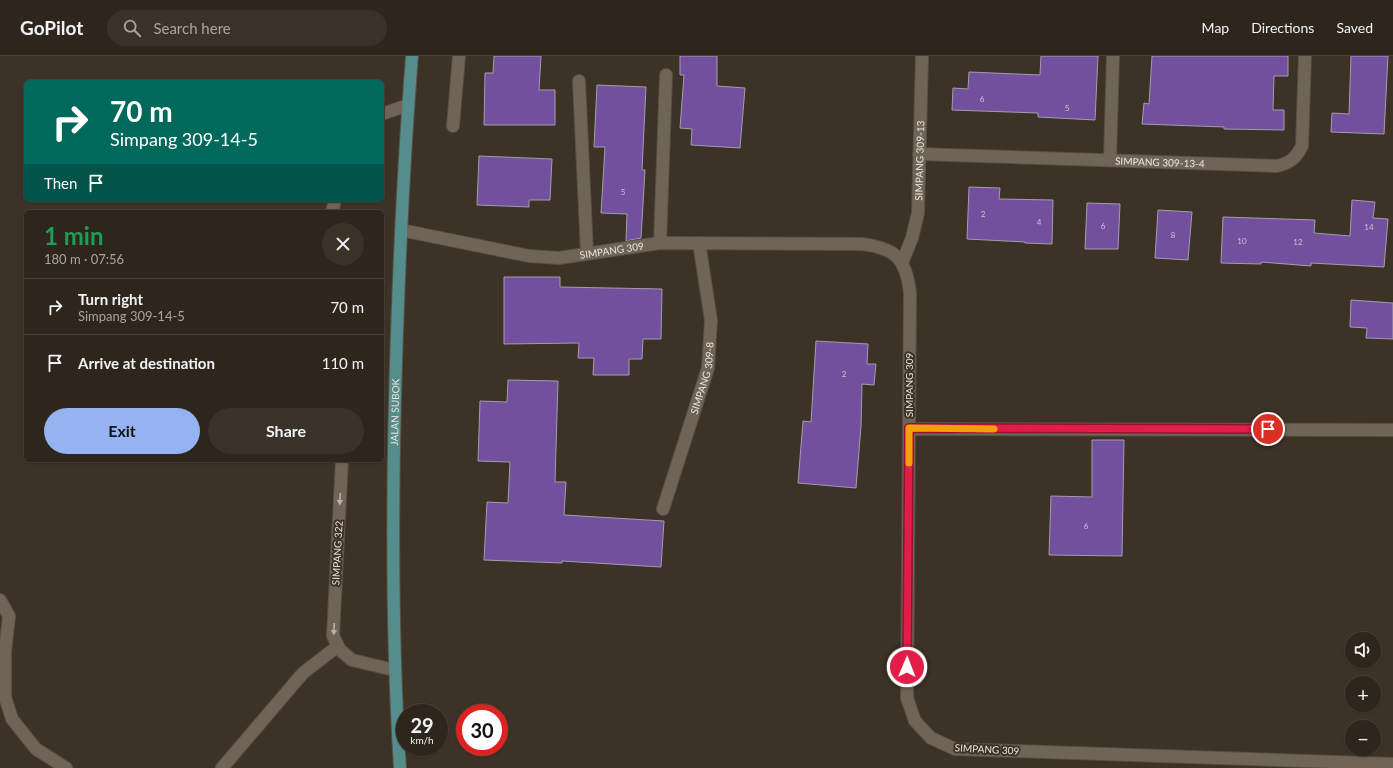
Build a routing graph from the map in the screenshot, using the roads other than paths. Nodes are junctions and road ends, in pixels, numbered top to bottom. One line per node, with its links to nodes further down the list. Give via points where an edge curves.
1 (412, 56): 8 (main road, JALAN SUBOK)
2 (459, 56): 10 (street)
3 (922, 56): 11 (street, SIMPANG 309-13)
4 (1113, 56): 12 (street)
5 (1305, 56): 12 (street, SIMPANG 309-13-4, via 1302,146 1298,155 1285,164 1277,166)
6 (666, 75): 14 (street)
7 (580, 81): 16 (street)
8 (408, 105): 9 (street); 13 (main road, JALAN SUBOK)
9 (384, 113)
10 (453, 126)
11 (919, 154): 12 (street, SIMPANG 309-13-4); 17 (street, SIMPANG 309-13, via 918,213)
12 (1110, 160)
13 (401, 230): 16 (street, SIMPANG 309, via 529,256 559,258); 24 (main road, JALAN SUBOK, via 392,505)
14 (660, 243): 15 (street, SIMPANG 309); 16 (street, SIMPANG 309)
15 (700, 243): 17 (street, SIMPANG 309, via 862,244 877,246 891,252); 21 (street, SIMPANG 309-8, via 711,320 708,368)
16 (587, 253)
17 (902, 263): 18 (street, SIMPANG 309, via 908,276 910,293)
18 (909, 428): 19 (street); 25 (street, SIMPANG 309, via 907,698 915,722 931,738 955,749)
19 (1393, 430)
20 (342, 462): 23 (street, SIMPANG 322, one-way to 23, via 333,636)
21 (663, 509)
22 (0, 600): 26 (street, via 9,616 5,652 5,697 12,719 36,749)
23 (338, 646): 24 (street, via 352,660); 27 (street, via 303,673)
24 (394, 670): 28 (main road, JALAN SUBOK)
25 (1393, 764)
26 (66, 768)
27 (222, 768)
28 (400, 768)

